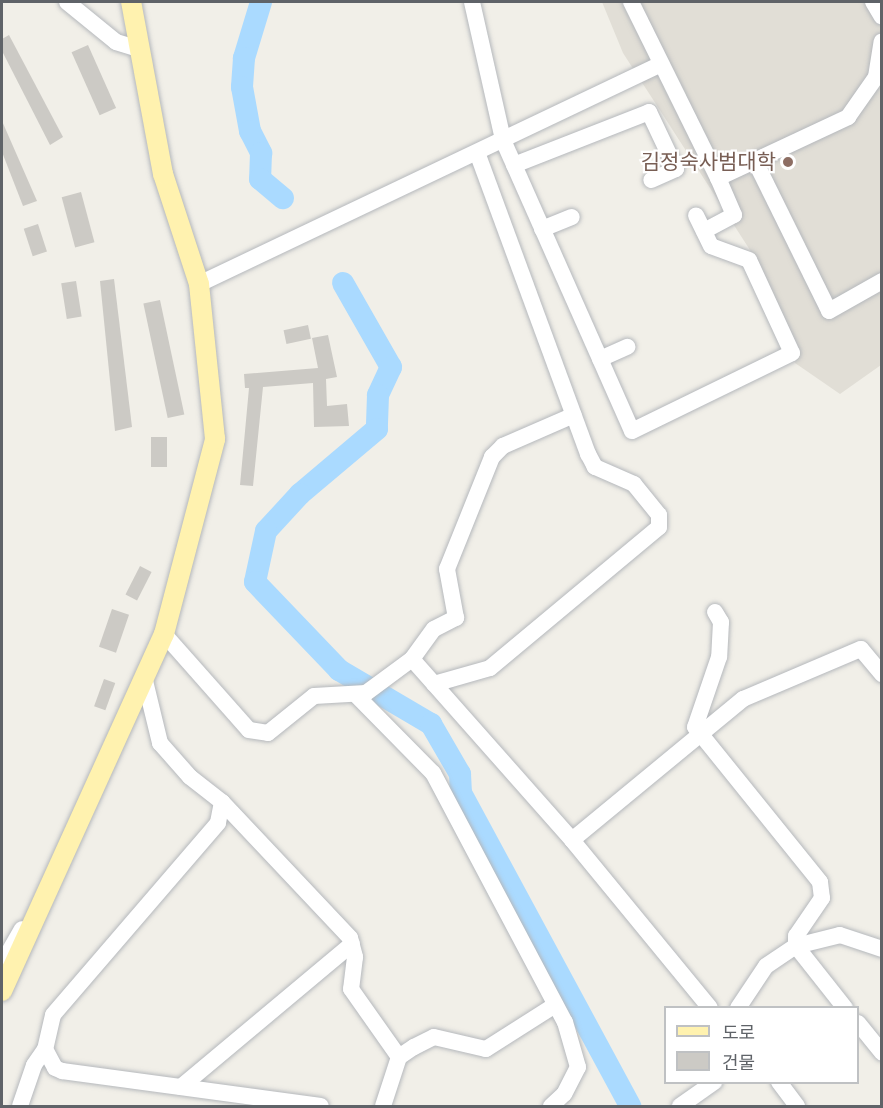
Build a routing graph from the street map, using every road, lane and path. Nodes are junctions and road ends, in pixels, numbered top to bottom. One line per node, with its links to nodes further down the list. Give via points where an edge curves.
1 (67, 2): 8 (street, via 116,42)
2 (131, 2): 8 (main road)
3 (472, 2): 10 (street)
4 (631, 2): 9 (street)
5 (873, 2): 6 (street)
6 (882, 17)
7 (882, 41): 12 (street, via 876,77 848,117)
8 (139, 49): 21 (main road, via 164,174)
9 (659, 65): 10 (street); 14 (street)
10 (503, 140): 11 (street); 13 (street)
11 (477, 153): 21 (street); 24 (street)
12 (755, 160): 14 (street); 20 (street, via 829,312)
13 (514, 165): 15 (street, via 649,112 676,169); 18 (street)
14 (718, 178): 19 (street, via 734,215)
15 (651, 180)
16 (696, 215): 19 (street)
17 (572, 217): 18 (street)
18 (542, 229): 23 (street)
19 (704, 231): 23 (street, via 711,246 749,260 792,353 632,431)
20 (882, 281)
21 (199, 284): 26 (main road, via 215,439)
22 (627, 347): 23 (street)
23 (600, 359)
24 (574, 415): 27 (street, via 503,446 492,457 447,569 456,618 434,629); 30 (street, via 595,467 634,484 659,515 659,527 490,668)
25 (715, 612): 32 (street, via 722,640 694,727)
26 (164, 634): 29 (main road); 31 (street, via 249,730 268,733 314,696)
27 (412, 659): 30 (street); 31 (street)
28 (882, 674): 32 (street, via 861,649 743,699)
29 (145, 681): 33 (street, via 160,743 190,777); 35 (main road)
30 (434, 684): 34 (street)
31 (360, 693): 41 (street, via 433,773)
32 (699, 734): 34 (street); 37 (street, via 820,882 822,898 796,936)
33 (222, 802): 36 (street); 46 (street, via 218,823 53,1015)
34 (572, 840): 42 (street)
35 (54, 877): 39 (street); 40 (main road)
36 (352, 944): 48 (street, via 355,957 351,989); 51 (street)
37 (796, 946): 38 (street, via 840,935); 43 (street, via 766,966); 44 (street)
38 (882, 949)
39 (2, 964)
40 (2, 991)
41 (555, 1005): 48 (street, via 486,1049 434,1037); 56 (street, via 565,1022 578,1067 564,1094)
42 (708, 1006)
43 (739, 1006)
44 (843, 1006)
45 (859, 1024): 47 (street)
46 (45, 1049): 51 (street, via 55,1068 62,1071); 53 (street, via 34,1065)
47 (882, 1053)
48 (399, 1057): 55 (street)
49 (713, 1084): 57 (street)
50 (780, 1084): 58 (street)
51 (181, 1087): 52 (street)
52 (245, 1101): 54 (street)
53 (20, 1107)
54 (321, 1107)
55 (383, 1107)
56 (551, 1107)
57 (680, 1107)
58 (797, 1107)

